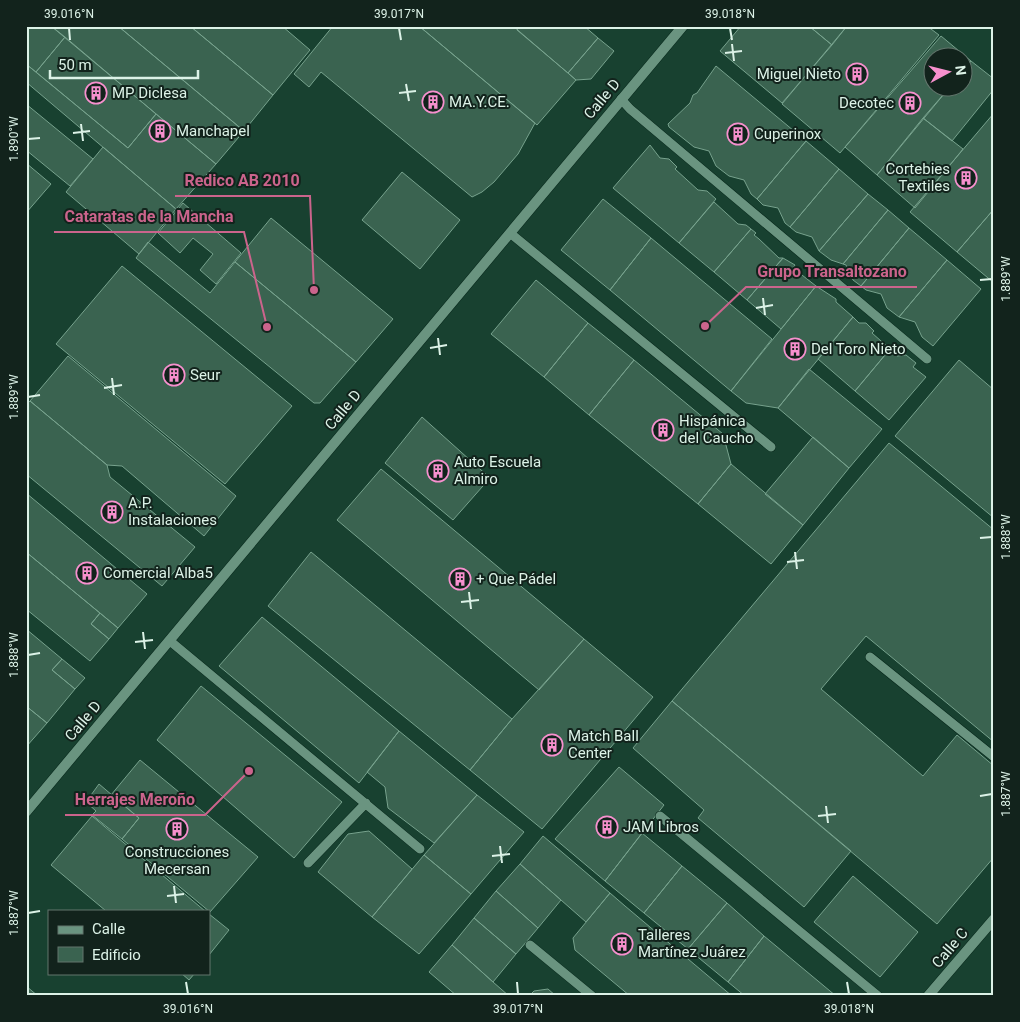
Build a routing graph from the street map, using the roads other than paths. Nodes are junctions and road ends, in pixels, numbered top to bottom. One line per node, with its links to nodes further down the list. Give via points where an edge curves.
1 (682, 26): 2 (street, Calle D)
2 (621, 99): 3 (street, Calle D); 4 (lane)
3 (510, 233): 5 (lane); 6 (street, Calle D)
4 (927, 359)
5 (771, 447)
6 (170, 641): 9 (lane); 10 (street, Calle D)
7 (870, 657): 8 (lane)
8 (994, 757)
9 (366, 803): 12 (lane); 13 (lane)
10 (26, 812)
11 (660, 816): 17 (lane)
12 (420, 849)
13 (308, 863)
14 (994, 919): 18 (street, Calle C)
15 (530, 945): 16 (lane)
16 (592, 996)
17 (878, 996)
18 (928, 996)

